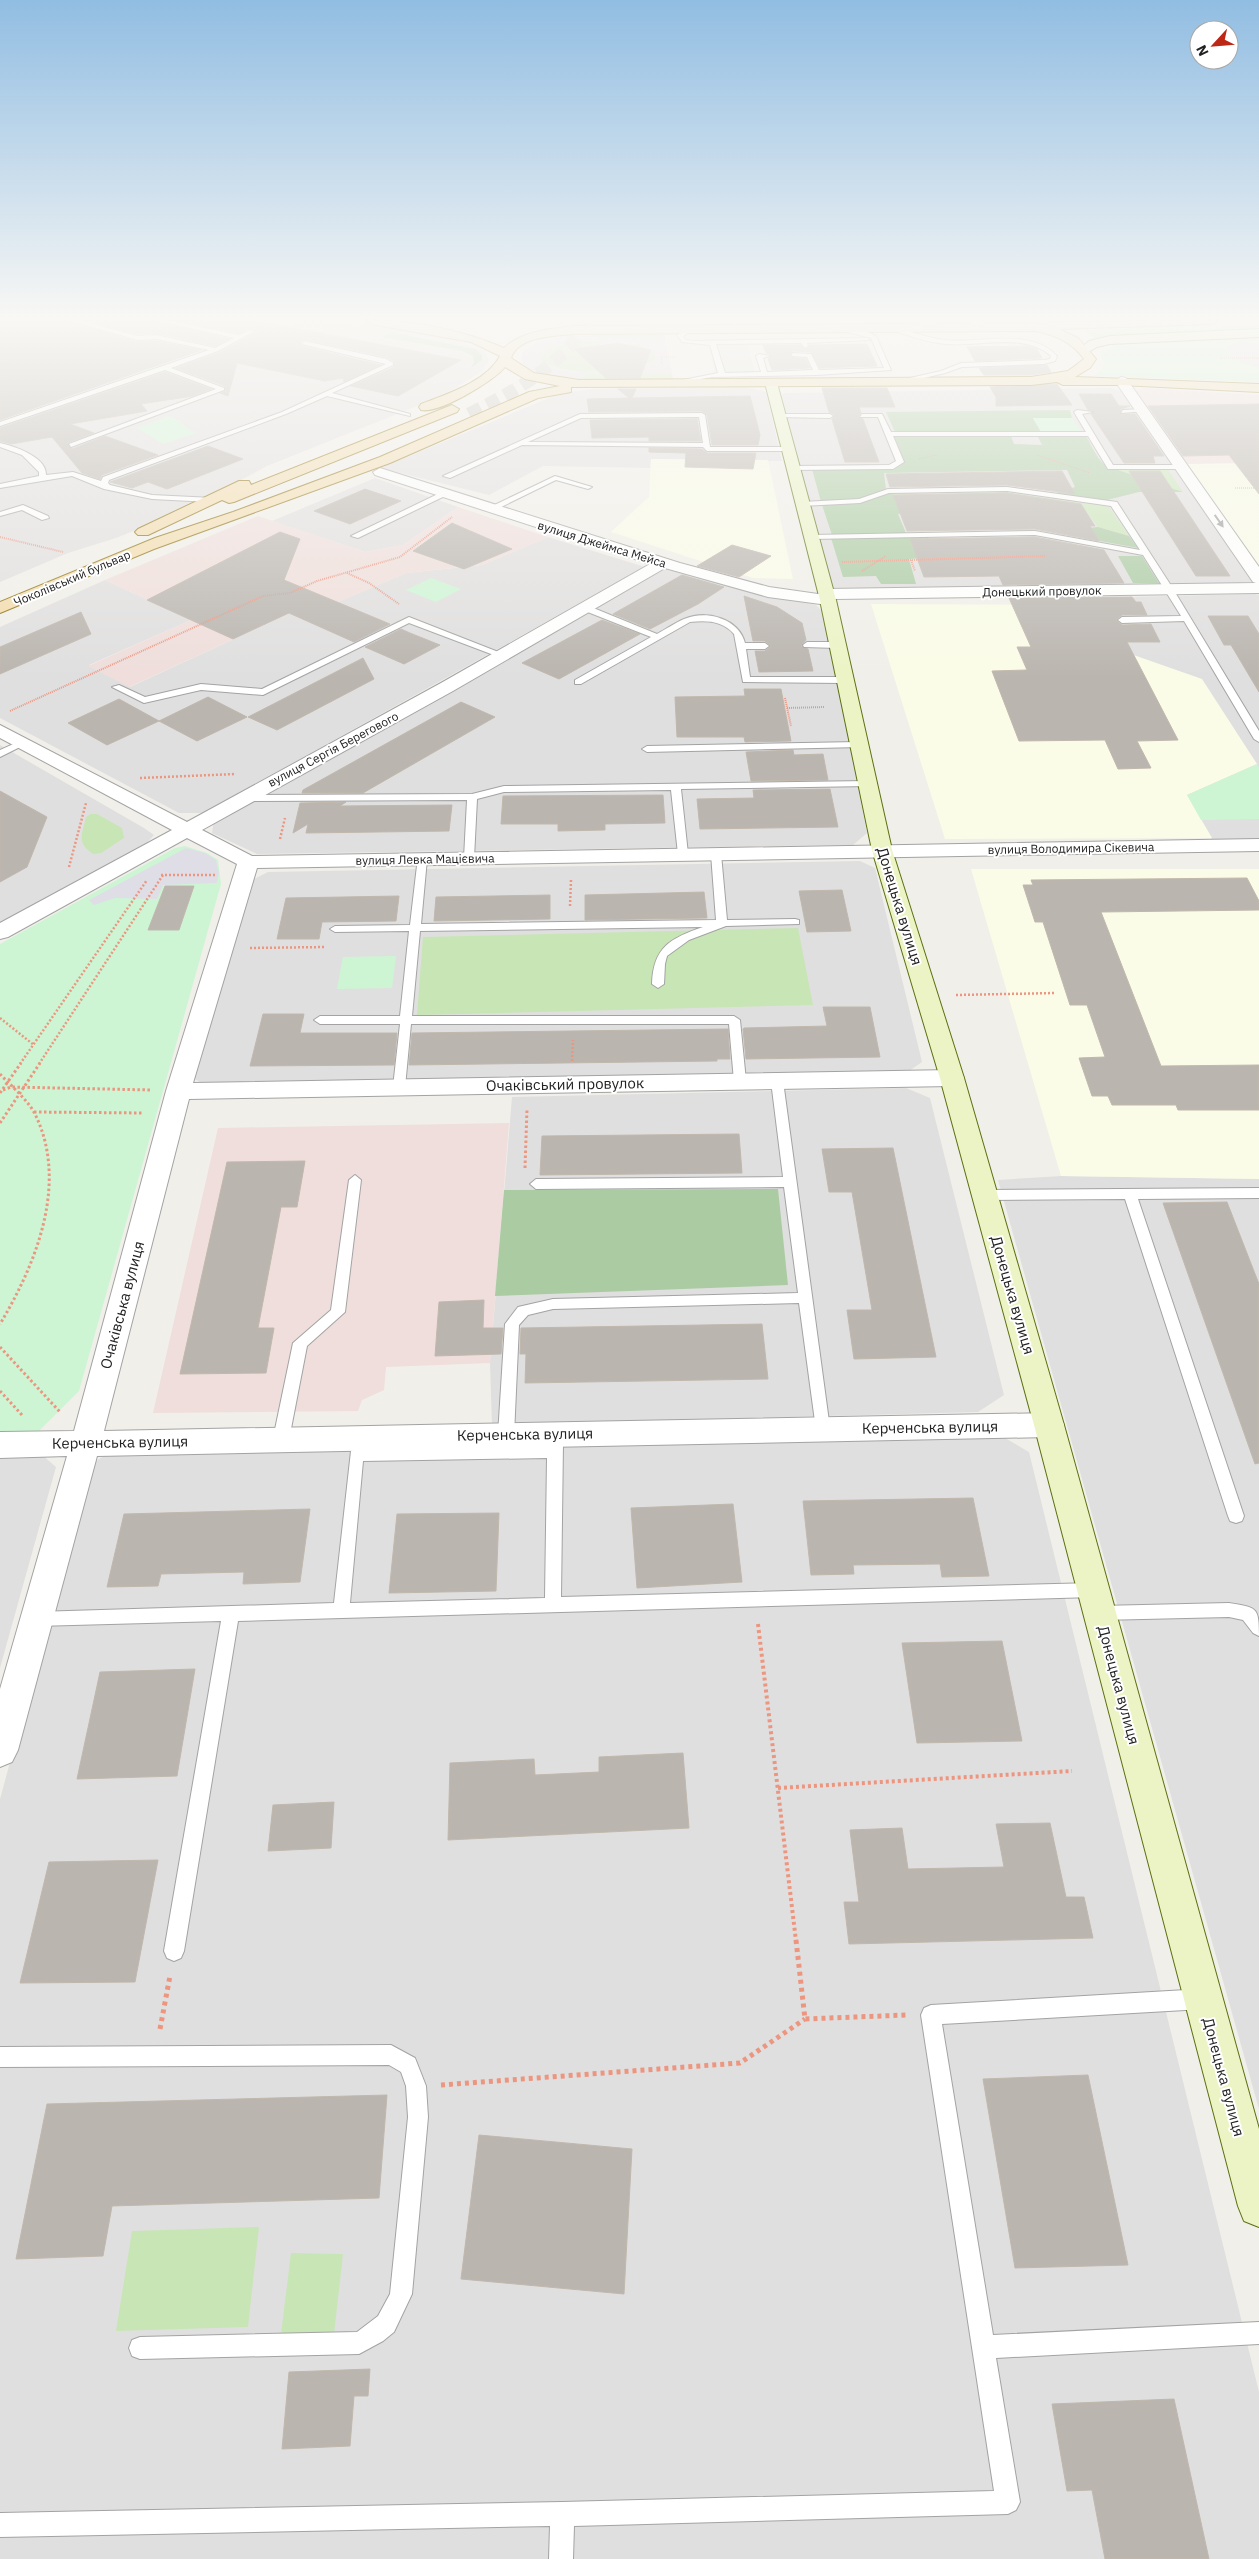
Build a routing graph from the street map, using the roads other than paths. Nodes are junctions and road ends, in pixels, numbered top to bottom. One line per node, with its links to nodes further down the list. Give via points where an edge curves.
1 (84, 439): 13 (lane)
2 (214, 439): 23 (lane, via 106,480)
3 (348, 439): 27 (main road, Чоколівський бульвар)
4 (379, 439): 34 (main road, Чоколівський бульвар)
5 (407, 439): 35 (main road, Чоколівський бульвар)
6 (432, 439): 35 (main road, Чоколівський бульвар, via 385,460)
7 (529, 439): 14 (lane)
8 (705, 439): 15 (lane)
9 (785, 439): 17 (street, Донецька вулиця)
10 (890, 439): 19 (lane, via 900,462 890,467)
11 (1093, 439): 18 (lane, via 1111,467)
12 (1162, 439): 18 (street)
13 (71, 444)
14 (519, 444): 15 (lane); 21 (lane)
15 (706, 444): 17 (lane, via 707,450)
16 (0, 445): 22 (lane, via 35,459 44,472)
17 (787, 448): 19 (street, Донецька вулиця)
18 (1181, 467): 38 (street, one-way to 38)
19 (792, 468): 28 (street, Донецька вулиця)
20 (380, 472): 26 (street, вулиця Джеймса Мейса)
21 (447, 476)
22 (42, 478): 23 (lane, via 73,474); 24 (lane)
23 (105, 485): 27 (lane, via 152,497)
24 (0, 486)
25 (588, 487): 29 (lane, via 555,478)
26 (445, 494): 29 (street, вулиця Джеймса Мейса); 32 (lane)
27 (210, 500): 34 (main road, Чоколівський бульвар)
28 (802, 504): 33 (street, Донецька вулиця); 36 (lane, via 860,501 888,491 1007,489 1114,504)
29 (490, 509): 37 (street, вулиця Джеймса Мейса)
30 (0, 514): 31 (lane, via 23,507)
31 (45, 518)
32 (355, 536)
33 (811, 537): 36 (lane, via 1035,533); 42 (street, Донецька вулиця)
34 (130, 539): 41 (main road, Чоколівський бульвар)
35 (145, 547): 43 (main road, Чоколівський бульвар)
36 (1146, 553): 40 (lane)
37 (663, 563): 42 (street, вулиця Джеймса Мейса, via 768,592); 44 (street, вулиця Сергія Берегового)
38 (1259, 579)
39 (1259, 588): 40 (street, Донецький провулок)
40 (1169, 589): 42 (street, Донецький провулок); 45 (lane)
41 (0, 591)
42 (827, 597): 49 (street, Донецька вулиця)
43 (0, 608)
44 (583, 608): 47 (lane); 52 (street, вулиця Сергія Берегового)
45 (1187, 618): 46 (lane); 57 (lane)
46 (1122, 620)
47 (657, 637): 50 (lane, via 688,620 702,617 726,623 738,634); 54 (lane)
48 (807, 645): 49 (lane)
49 (837, 645): 53 (street, Донецька вулиця)
50 (740, 646): 51 (lane); 53 (lane, via 746,680)
51 (765, 646)
52 (502, 655): 55 (lane, via 409,620 262,692 201,687 144,700); 65 (street, вулиця Сергія Берегового)
53 (844, 680): 59 (street, Донецька вулиця)
54 (578, 682)
55 (116, 687)
56 (3, 722): 58 (street, вулиця Левка Мацієвича)
57 (1259, 739)
58 (23, 743): 61 (lane); 66 (street, вулиця Левка Мацієвича)
59 (858, 745): 60 (lane); 62 (street, Донецька вулиця)
60 (647, 749)
61 (0, 754)
62 (867, 784): 63 (lane); 68 (street, Донецька вулиця)
63 (676, 786): 64 (lane, via 504,789); 69 (lane)
64 (472, 797): 65 (lane); 71 (lane)
65 (243, 798): 66 (street, вулиця Сергія Берегового)
66 (186, 831): 73 (street, вулиця Левка Мацієвича); 78 (street, вулиця Сергія Берегового)
67 (1259, 845): 68 (street, вулиця Володимира Сікевича)
68 (882, 850): 70 (street, вулиця Левка Мацієвича); 82 (street, Донецька вулиця)
69 (683, 854): 70 (street, вулиця Левка Мацієвича); 71 (street, вулиця Левка Мацієвича)
70 (716, 854): 75 (lane)
71 (469, 858): 72 (street, вулиця Левка Мацієвича)
72 (422, 859): 73 (street, вулиця Левка Мацієвича); 77 (lane)
73 (248, 862): 86 (street, Очаківська вулиця)
74 (795, 922): 75 (lane)
75 (722, 924): 77 (lane); 79 (lane, via 687,937 667,949 659,963)
76 (336, 929): 77 (lane)
77 (414, 929): 80 (lane)
78 (0, 932)
79 (658, 984)
80 (405, 1019): 81 (lane); 83 (lane, via 734,1020); 85 (lane)
81 (320, 1020)
82 (952, 1078): 84 (street, Очаківський провулок); 92 (street, Донецька вулиця)
83 (740, 1081): 84 (street, Очаківський провулок); 85 (street, Очаківський провулок)
84 (777, 1081): 88 (lane)
85 (398, 1087): 86 (street, Очаківський провулок)
86 (166, 1090): 98 (street, Очаківська вулиця)
87 (354, 1180): 97 (lane, via 338,1312 300,1343)
88 (790, 1182): 89 (lane); 93 (lane)
89 (536, 1184)
90 (1259, 1193): 91 (lane)
91 (1130, 1194): 92 (lane); 101 (lane)
92 (984, 1195): 94 (street, Донецька вулиця)
93 (806, 1298): 95 (lane); 96 (lane, via 553,1304 523,1311 512,1324)
94 (1049, 1424): 95 (street, Керченська вулиця); 102 (street, Донецька вулиця)
95 (823, 1429): 99 (street, Керченська вулиця)
96 (506, 1434): 97 (street, Керченська вулиця); 99 (street, Керченська вулиця)
97 (281, 1439): 98 (street, Керченська вулиця)
98 (86, 1442): 100 (street, Керченська вулиця); 106 (street, Очаківська вулиця)
99 (555, 1443): 103 (lane); 104 (lane, via 356,1455)
100 (0, 1445)
101 (1236, 1516)
102 (1097, 1602): 103 (lane, via 756,1599); 107 (lane, via 1229,1610 1248,1614); 110 (street, Донецька вулиця)
103 (553, 1605): 104 (lane)
104 (341, 1611): 105 (lane)
105 (231, 1614): 106 (lane); 109 (lane)
106 (36, 1619): 108 (street, Очаківська вулиця)
107 (1259, 1628)
108 (0, 1750)
109 (174, 1951)
110 (1204, 1999): 112 (street, Донецька вулиця); 114 (lane, via 931,2015)
111 (0, 2057): 115 (lane, via 391,2055 408,2064 416,2086 418,2117 401,2294 394,2312 380,2332 359,2343)
112 (1259, 2206)
113 (1259, 2332): 114 (lane)
114 (984, 2347): 116 (lane, via 1008,2502)
115 (140, 2348)
116 (562, 2514): 117 (lane); 118 (lane)
117 (0, 2525)
118 (561, 2559)

